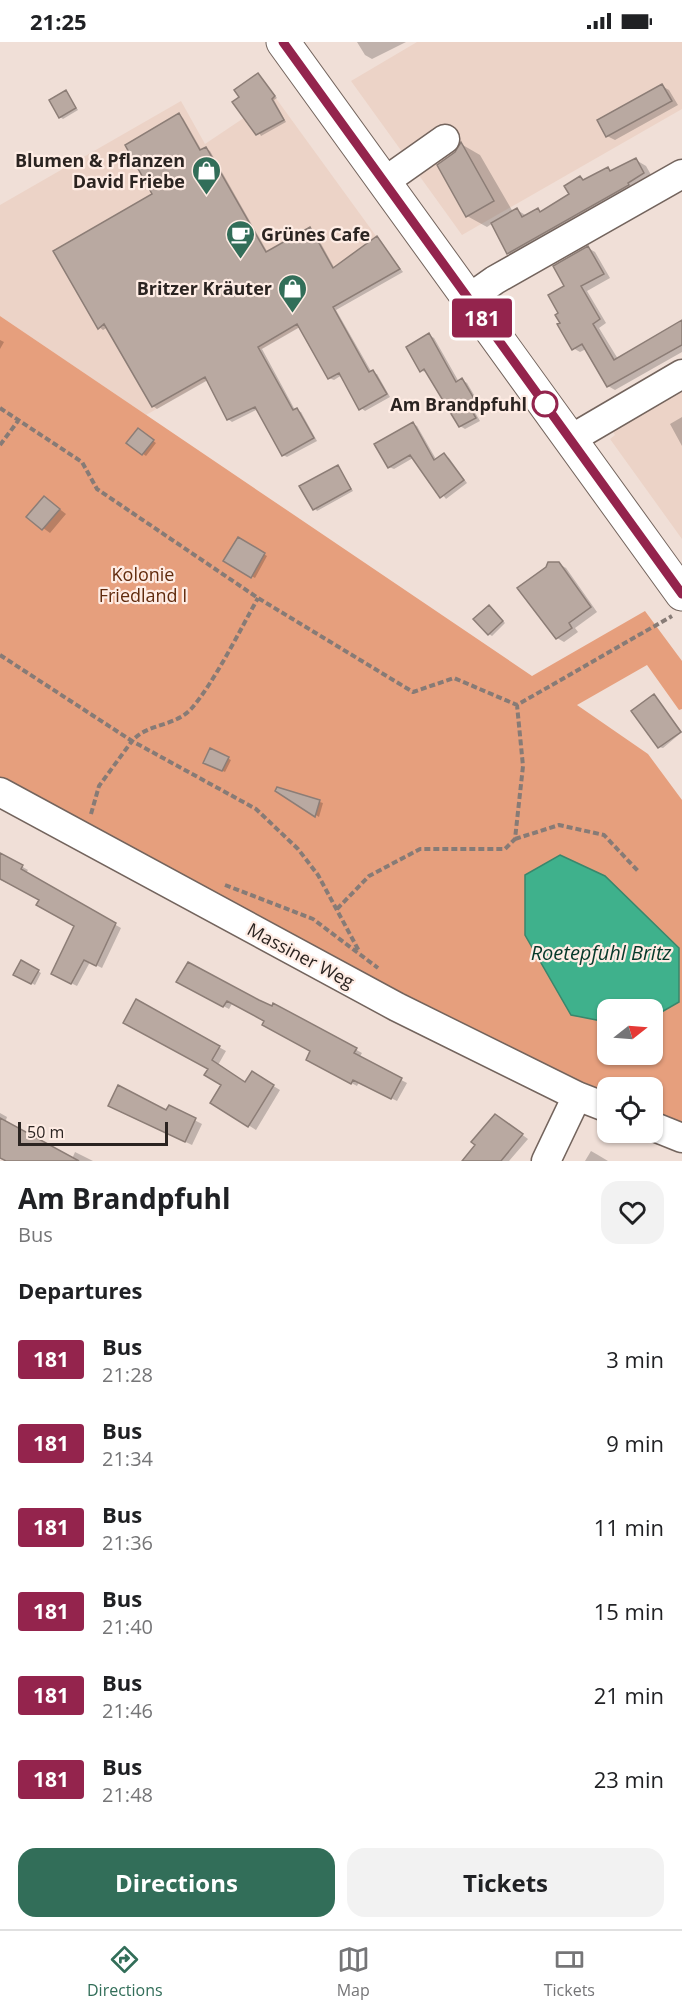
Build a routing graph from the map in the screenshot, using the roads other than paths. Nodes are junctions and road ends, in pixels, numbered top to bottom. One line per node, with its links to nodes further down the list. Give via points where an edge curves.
1 (283, 42): 4 (main road)
2 (445, 139): 4 (street)
3 (682, 174): 5 (street)
4 (384, 182): 5 (main road)
5 (468, 299): 7 (main road)
6 (682, 374): 7 (street)
7 (571, 439): 8 (main road)
8 (678, 604)
9 (0, 792): 10 (street, Massiner Weg, via 397,1007)
10 (577, 1096): 11 (street, Massiner Weg); 14 (street)
11 (597, 1104)
12 (663, 1130): 13 (street)
13 (682, 1138)
14 (546, 1161)

